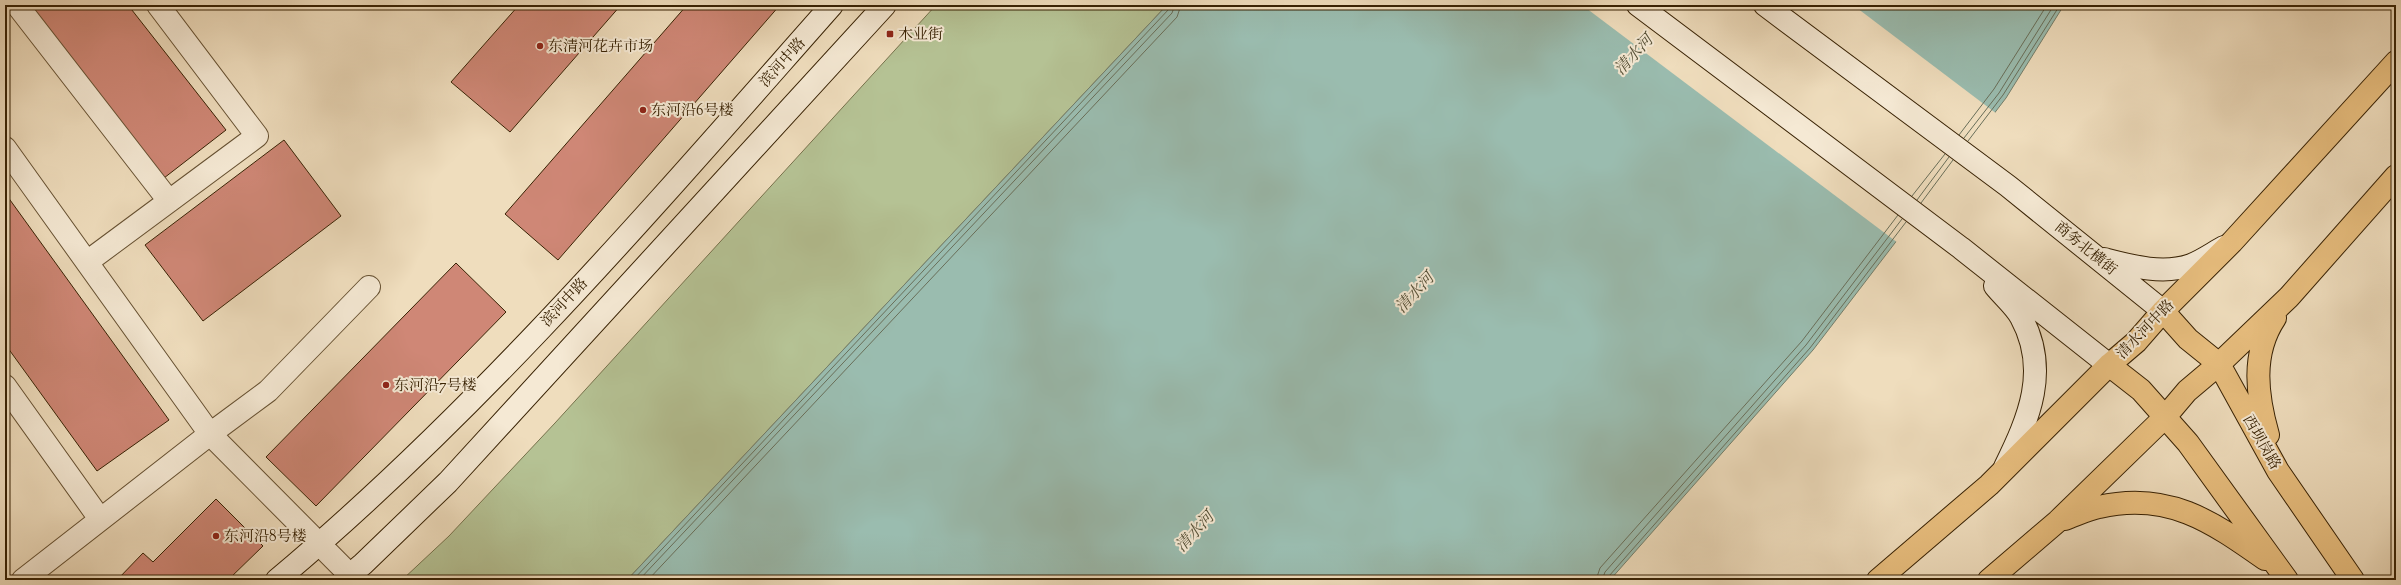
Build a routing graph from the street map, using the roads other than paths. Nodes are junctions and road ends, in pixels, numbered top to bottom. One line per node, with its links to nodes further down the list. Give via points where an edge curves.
1 (17, 5): 10 (main road)
2 (158, 5): 10 (main road, via 257,136)
3 (832, 5): 31 (main road, 滨河中路, via 639,223 476,396)
4 (885, 5): 33 (main road, via 448,482)
5 (1638, 5): 12 (main road)
6 (1765, 5): 13 (main road, 商务北横街, via 2008,186)
7 (2396, 62): 11 (main road, 清水河中路)
8 (5, 148): 14 (main road)
9 (2396, 176): 16 (main road)
10 (169, 201): 14 (main road)
11 (2232, 242): 13 (main road, via 2190,265 2167,269 2138,268); 17 (main road, 清水河中路)
12 (1964, 251): 21 (main road); 27 (main road, via 2021,317 2033,353 2034,396 2024,429)
13 (2097, 257): 17 (main road, 商务北横街)
14 (87, 262): 26 (main road)
15 (369, 287): 26 (main road, via 268,391)
16 (2289, 297): 20 (main road); 28 (main road, via 2266,332 2259,356 2259,405)
17 (2163, 310): 18 (main road, 西坝岗路); 19 (main road, 清水河中路)
18 (2188, 339): 19 (main road, via 2179,332 2156,330 2145,334); 20 (main road, 西坝岗路); 24 (main road, via 2199,359 2199,371)
19 (2136, 342): 21 (main road, 清水河中路); 23 (main road, via 2129,358 2129,368 2131,376)
20 (2219, 364): 24 (main road); 28 (main road, 西坝岗路)
21 (2109, 365): 23 (main road); 27 (main road, 清水河中路)
22 (5, 386): 29 (main road)
23 (2141, 390): 24 (main road, via 2159,399 2169,399); 25 (main road)
24 (2187, 391): 25 (main road)
25 (2165, 417): 30 (main road); 32 (main road, via 2188,443)
26 (210, 434): 29 (main road); 31 (main road)
27 (2004, 471): 36 (main road, 清水河中路)
28 (2278, 471): 38 (main road, 西坝岗路)
29 (100, 519): 34 (main road)
30 (2058, 521): 32 (main road, via 2099,507 2132,502 2165,504 2199,517 2237,538); 37 (main road)
31 (321, 543): 33 (main road); 35 (main road, 滨河中路)
32 (2283, 574)
33 (347, 577)
34 (23, 580)
35 (277, 580)
36 (1878, 580)
37 (1989, 580)
38 (2353, 580)

